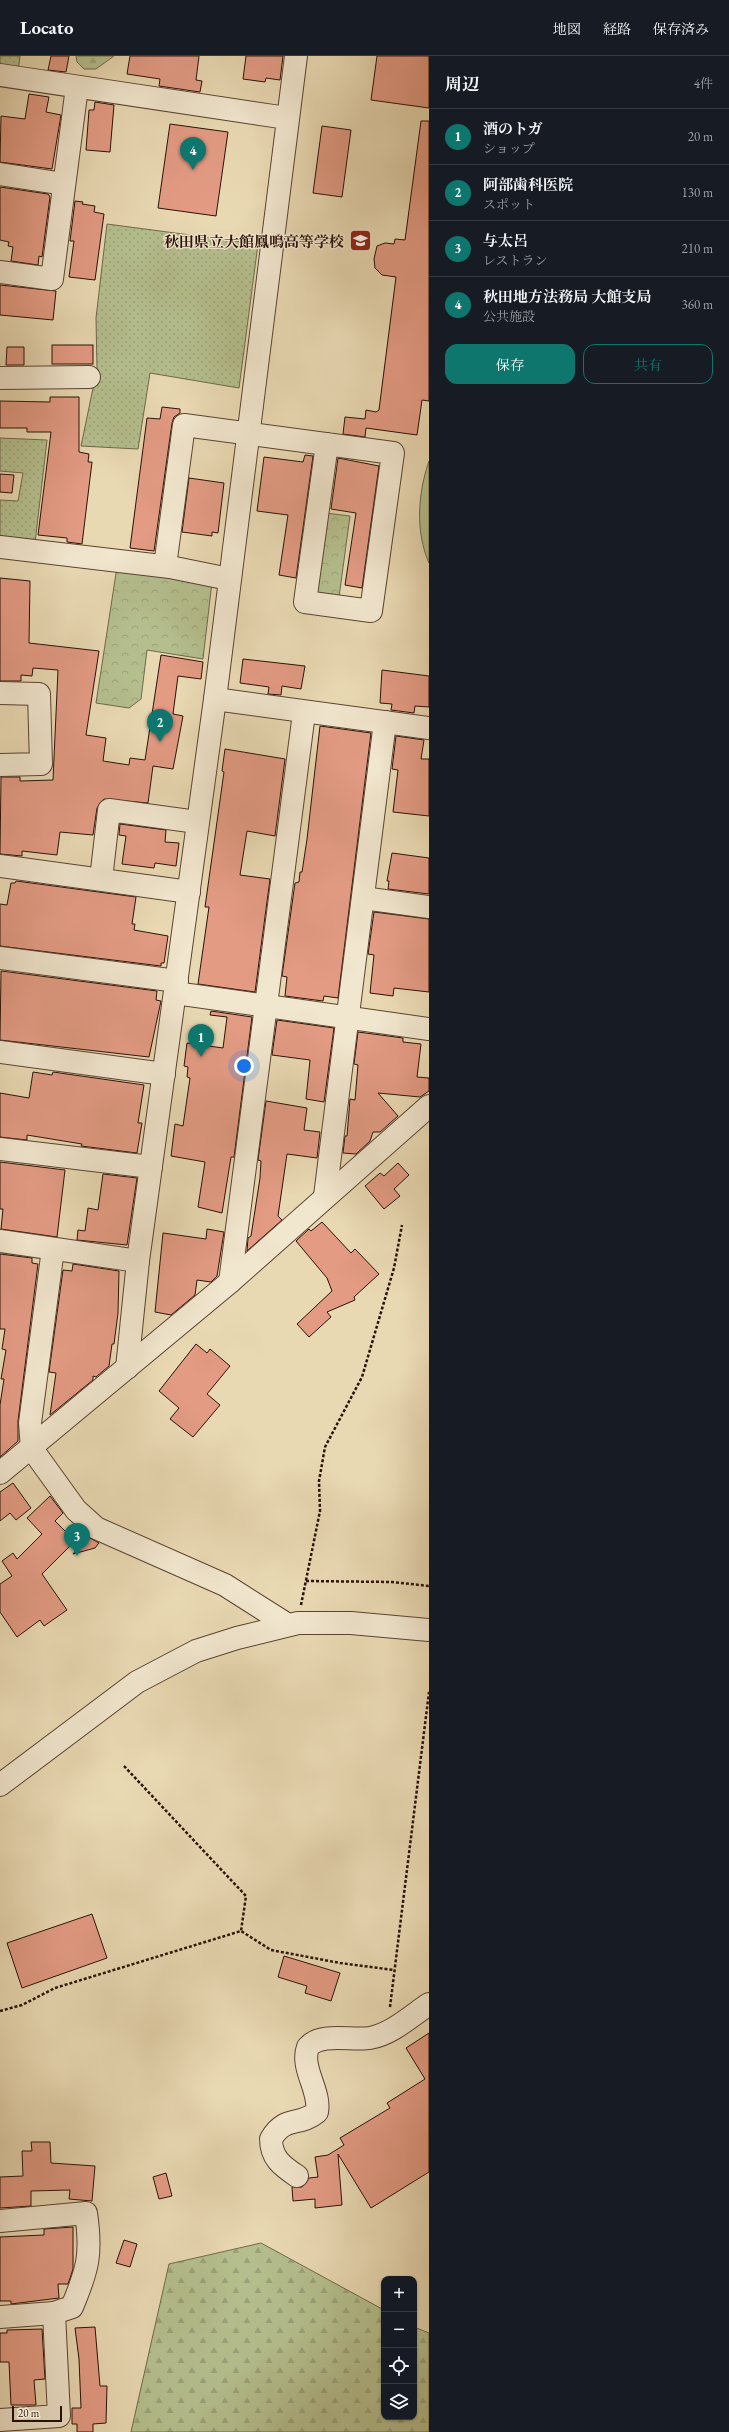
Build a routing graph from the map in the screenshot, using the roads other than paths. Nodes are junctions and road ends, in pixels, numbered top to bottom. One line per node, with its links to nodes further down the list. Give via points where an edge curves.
1 (296, 56): 4 (street)
2 (0, 75): 3 (street)
3 (77, 86): 4 (street); 6 (street)
4 (288, 118): 10 (street)
5 (0, 174): 6 (street)
6 (64, 184): 7 (street, via 52,279)
7 (0, 272)
8 (89, 377): 9 (street)
9 (0, 378)
10 (248, 433): 11 (street); 13 (street, via 184,424); 14 (street)
11 (327, 444): 11 (street, via 393,453 371,611 305,602)
12 (0, 547): 13 (street)
13 (165, 566): 14 (street)
14 (229, 579): 16 (street)
15 (0, 693): 20 (street, via 39,694 41,764)
16 (215, 699): 17 (street); 21 (street)
17 (304, 713): 18 (street); 29 (street)
18 (385, 722): 19 (street); 25 (street)
19 (429, 728)
20 (0, 765)
21 (197, 822): 23 (street, via 109,810); 24 (street)
22 (0, 866): 23 (street)
23 (101, 879): 24 (street)
24 (189, 892): 28 (street)
25 (363, 898): 26 (street); 30 (street)
26 (429, 907)
27 (0, 958): 28 (street)
28 (176, 987): 29 (street); 33 (street)
29 (265, 1006): 30 (street); 41 (street)
30 (348, 1018): 31 (street); 37 (street)
31 (429, 1029)
32 (0, 1052): 33 (street)
33 (164, 1074): 36 (street)
34 (429, 1106): 37 (street)
35 (0, 1149): 36 (street)
36 (151, 1167): 40 (street)
37 (325, 1196): 41 (street)
38 (0, 1242): 39 (street)
39 (53, 1249): 40 (street); 43 (street, via 30,1423)
40 (138, 1261): 42 (street)
41 (230, 1282): 42 (street)
42 (127, 1368): 43 (street)
43 (32, 1448): 44 (street); 45 (street, via 76,1510 96,1528 225,1585)
44 (0, 1473)
45 (293, 1624): 46 (street, via 351,1622); 47 (street, via 196,1651 137,1682)
46 (429, 1630)
47 (0, 1785)
48 (429, 2004): 49 (street, via 388,2031 370,2038 322,2040 312,2042 308,2047 308,2065 318,2101 317,2112 312,2116 282,2125 271,2139 274,2156 282,2166)
49 (297, 2176)
50 (0, 2221): 51 (street, via 86,2213 90,2240 86,2273 72,2308)
51 (54, 2313): 52 (street); 53 (street, via 59,2416)
52 (0, 2317)
53 (0, 2420)

